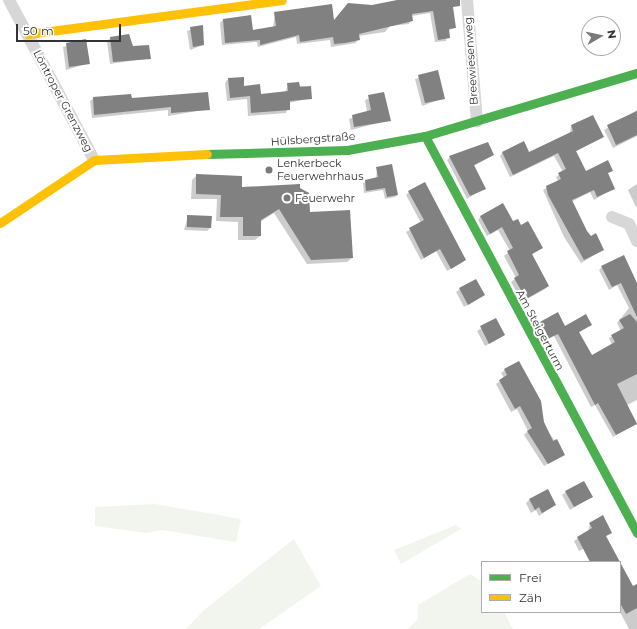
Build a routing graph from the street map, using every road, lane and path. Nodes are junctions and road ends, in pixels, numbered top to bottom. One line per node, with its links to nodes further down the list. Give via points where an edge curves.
1 (9, 0): 4 (street, Löntroper Grenzweg)
2 (282, 0): 4 (street)
3 (467, 0): 6 (street, Breewiesenweg)
4 (28, 34): 8 (street, Löntroper Grenzweg)
5 (637, 73): 6 (street, Hülsbergstraße)
6 (477, 122): 7 (street, Hülsbergstraße)
7 (425, 136): 8 (street, Hülsbergstraße, via 347,150 120,156); 12 (street, Am Steigerturm, via 430,152)
8 (94, 160): 10 (street, Hülsbergstraße)
9 (612, 217): 11 (street, via 629,224)
10 (0, 223)
11 (637, 241)
12 (637, 533)

